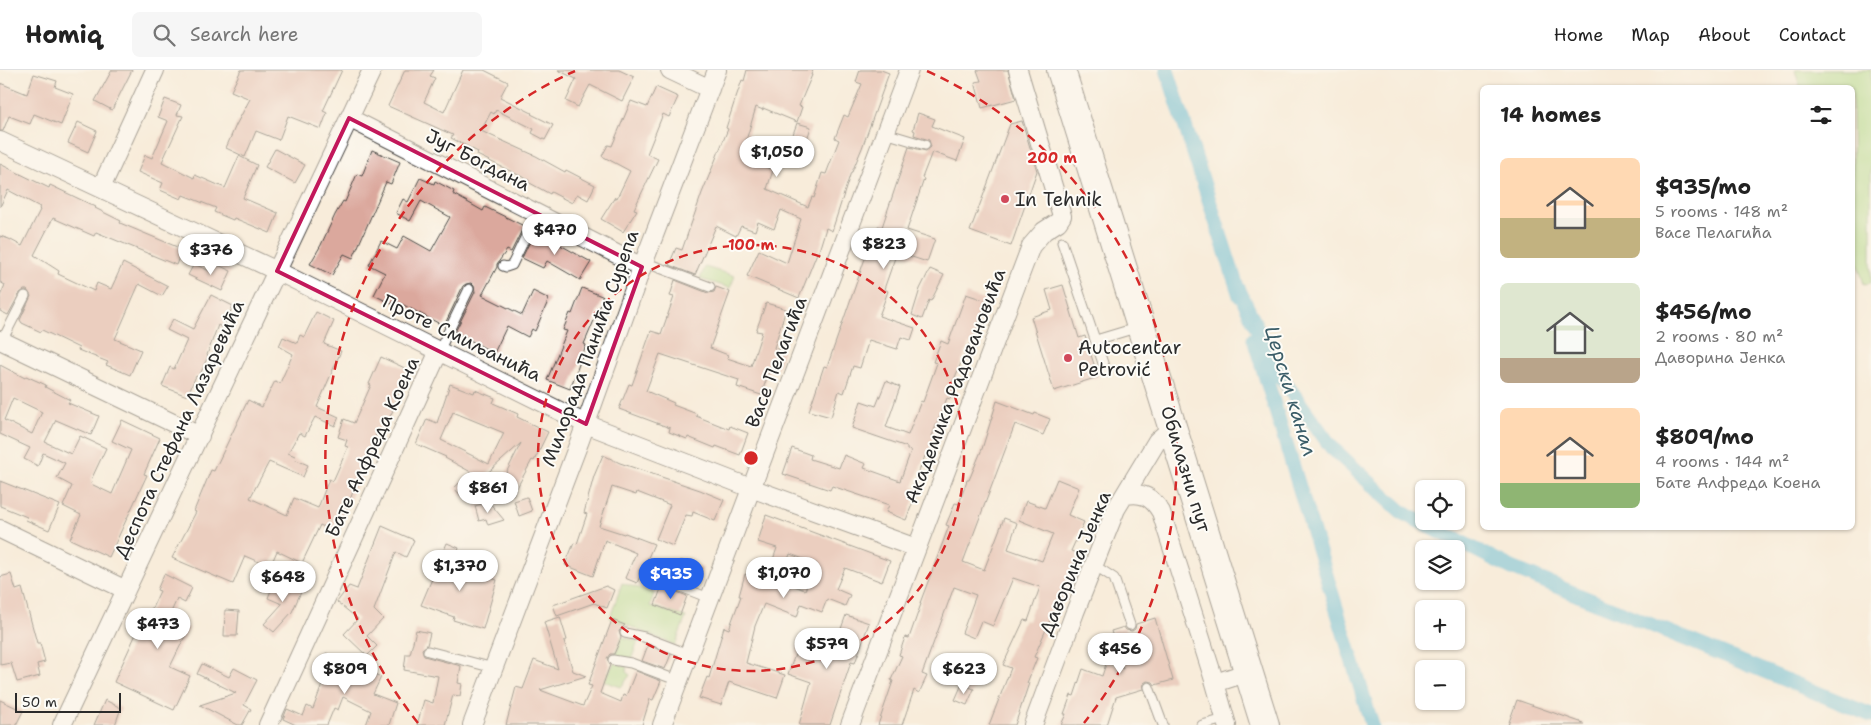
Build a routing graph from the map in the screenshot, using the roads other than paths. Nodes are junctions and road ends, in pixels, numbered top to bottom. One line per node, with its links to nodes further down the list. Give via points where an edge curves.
1 (155, 70): 13 (street)
2 (372, 70): 9 (street, Деспота Стефана Лазаревића)
3 (670, 70): 8 (street)
4 (717, 70): 8 (street, Милорада Панића Сурепа)
5 (909, 70): 10 (street, Васе Пелагића)
6 (1018, 70): 33 (street, Академика Радовановића, via 1062,216 1031,246)
7 (1061, 70): 22 (main road, Обилазни пут)
8 (710, 89): 16 (street, Милорада Панића Сурепа)
9 (349, 118): 14 (street, Југ Богдана); 18 (street, Деспота Стефана Лазаревића)
10 (885, 133): 12 (lane); 30 (street, Васе Пелагића)
11 (0, 140): 13 (street, Проте Смиљанића)
12 (926, 145)
13 (101, 188): 18 (street, Проте Смиљанића)
14 (537, 213): 16 (street, Југ Богдана); 17 (lane, via 512,265)
15 (1062, 242): 24 (lane)
16 (643, 265): 19 (lane); 27 (street, Милорада Панића Сурепа)
17 (503, 266)
18 (277, 271): 25 (street, Проте Смиљанића); 29 (street, Деспота Стефана Лазаревића)
19 (710, 287)
20 (468, 289): 25 (lane)
21 (25, 296): 23 (lane)
22 (1141, 326): 24 (lane); 28 (main road, Обилазни пут)
23 (1, 340): 29 (street)
24 (1096, 340): 26 (lane)
25 (439, 351): 27 (street, Проте Смиљанића); 50 (street, Бате Алфреда Коена)
26 (1106, 372)
27 (586, 424): 30 (street, Проте Смиљанића); 43 (street, Милорада Панића Сурепа)
28 (1172, 427): 31 (street, Даворина Јенка, via 1157,442); 44 (main road, Обилазни пут)
29 (200, 436): 36 (street, Деспота Стефана Лазаревића)
30 (751, 488): 33 (street, Проте Смиљанића); 37 (street, Васе Пелагића)
31 (1132, 490): 34 (street, Даворина Јенка, via 1116,509); 46 (street, via 1150,499 1161,512)
32 (0, 529): 36 (street)
33 (916, 548): 53 (street, Академика Радовановића)
34 (1094, 565): 38 (lane, via 1114,578); 54 (street, Даворина Јенка)
35 (645, 573): 37 (lane)
36 (126, 590): 49 (street, Деспота Стефана Лазаревића)
37 (709, 598): 41 (street, Васе Пелагића)
38 (1130, 626)
39 (625, 632): 41 (lane)
40 (428, 651): 43 (lane)
41 (688, 654): 45 (street, Васе Пелагића)
42 (613, 660): 45 (lane, via 631,663)
43 (494, 668): 51 (street, Милорада Панића Сурепа)
44 (1249, 672): 46 (street); 57 (main road, Обилазни пут)
45 (679, 681): 52 (street, Васе Пелагића)
46 (1215, 683): 48 (street)
47 (1149, 687): 55 (lane)
48 (1226, 722): 56 (lane)
49 (62, 725)
50 (268, 725)
51 (472, 725)
52 (662, 725)
53 (850, 725)
54 (1033, 725)
55 (1163, 725)
56 (1202, 725)
57 (1265, 725)

